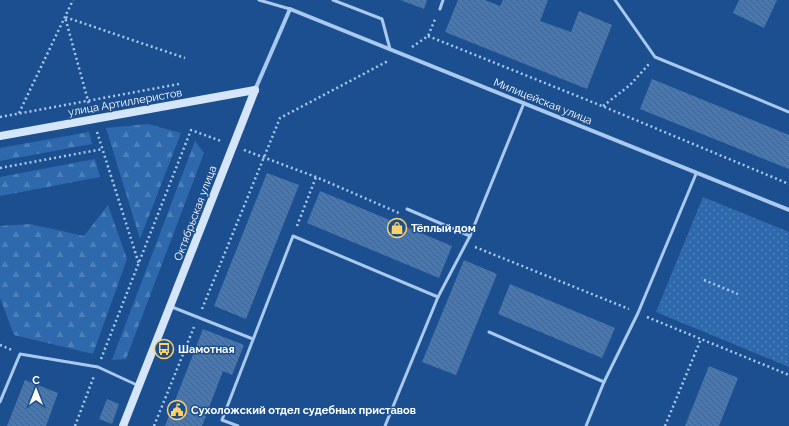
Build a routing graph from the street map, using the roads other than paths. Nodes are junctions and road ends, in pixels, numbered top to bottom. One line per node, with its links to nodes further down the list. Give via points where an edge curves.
1 (259, 0): 5 (lane)
2 (333, 0): 7 (lane, via 382,19)
3 (443, 0): 6 (lane)
4 (615, 0): 10 (lane, via 655,57)
5 (290, 9): 7 (street, Милицейская улица); 8 (street, Октябрьская улица)
6 (440, 9)
7 (390, 49): 9 (street, Милицейская улица)
8 (255, 90): 11 (street, улица Артиллеристов); 17 (street, Октябрьская улица)
9 (524, 103): 12 (street, Милицейская улица); 15 (lane)
10 (789, 112)
11 (0, 136)
12 (696, 174): 14 (street, Милицейская улица); 20 (lane, via 638,313)
13 (407, 209): 15 (lane)
14 (789, 210)
15 (470, 236): 16 (lane)
16 (438, 297): 19 (lane, via 293,236); 25 (lane)
17 (170, 306): 19 (lane); 21 (street, Октябрьская улица)
18 (489, 332): 20 (lane)
19 (254, 339): 24 (lane, via 222,420)
20 (604, 382): 26 (lane)
21 (139, 386): 22 (lane, via 98,367 20,354); 23 (street, Октябрьская улица)
22 (0, 402)
23 (123, 426)
24 (238, 426)
25 (385, 426)
26 (586, 426)

